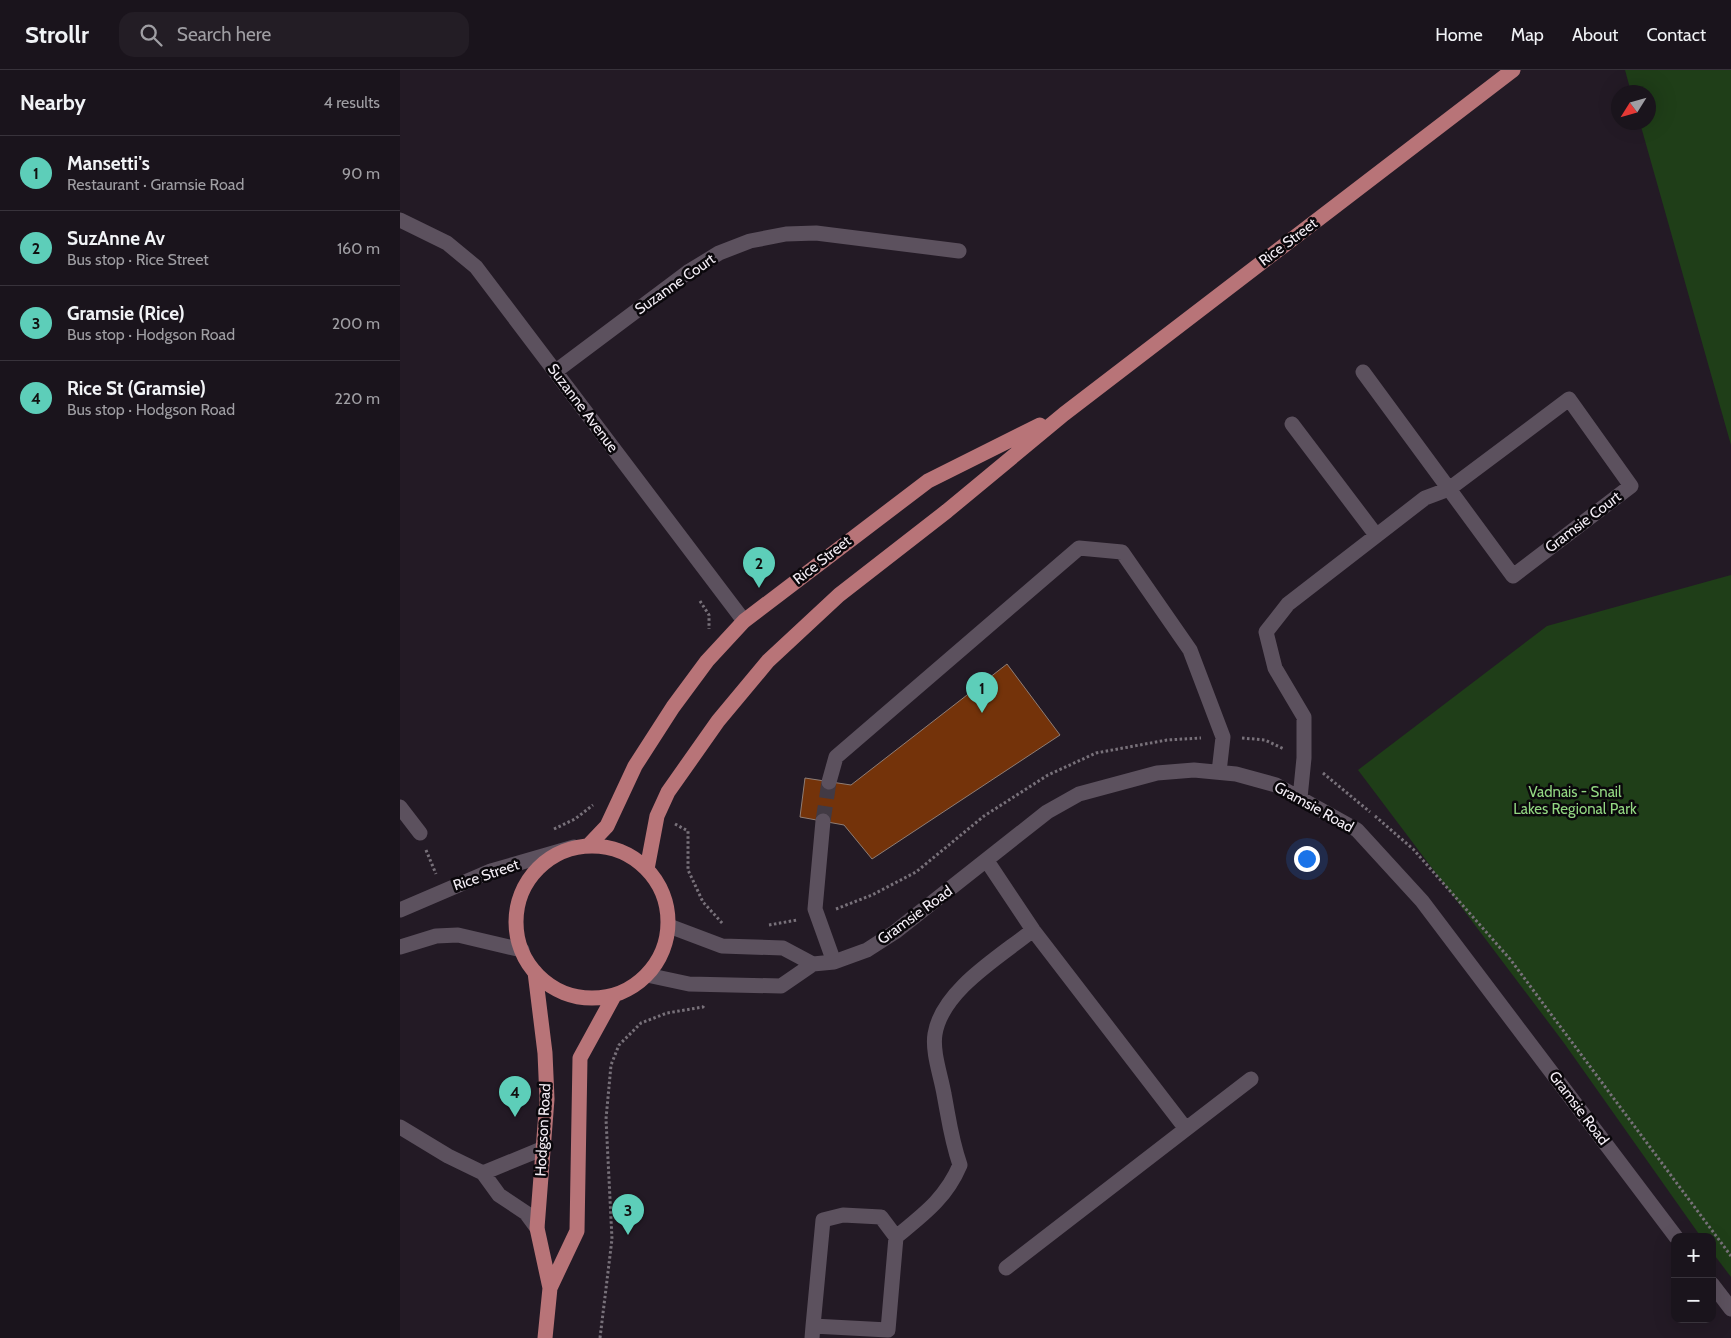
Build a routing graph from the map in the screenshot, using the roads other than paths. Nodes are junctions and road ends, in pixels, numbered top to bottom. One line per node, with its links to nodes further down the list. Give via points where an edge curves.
1 (1513, 70): 6 (main road, Rice Street)
2 (400, 220): 4 (street, Suzanne Avenue, via 447,243 476,267)
3 (959, 251): 4 (street, Suzanne Court, via 816,233 786,234 750,241 720,253 688,272)
4 (556, 371): 10 (street, Suzanne Avenue)
5 (1363, 372): 8 (street)
6 (1064, 414): 10 (main road, Rice Street, via 928,481); 19 (main road, Rice Street, via 839,595 768,661 718,721 668,792 657,816)
7 (1292, 424): 9 (street)
8 (1449, 489): 8 (street, Gramsie Court, via 1569,399 1631,486 1512,576); 9 (street, Gramsie Court, via 1424,498)
9 (1376, 535): 13 (street, Gramsie Court, via 1288,604 1266,632 1275,668 1304,717)
10 (744, 621): 17 (main road, Rice Street, via 707,661 673,707 635,766 607,826)
11 (1219, 772): 12 (street, via 1224,737 1190,650 1122,552 1079,548 836,757); 13 (street, Gramsie Road, via 1276,784); 18 (street, Gramsie Road, via 1157,773 1079,794 1047,812)
12 (829, 782)
13 (1300, 798): 36 (street, Gramsie Road, via 1357,830 1422,901)
14 (400, 807): 16 (street)
15 (823, 821): 25 (street, via 815,909)
16 (420, 833)
17 (581, 847): 19 (main road, via 627,854); 20 (street, Rice Street, via 491,871); 24 (main road, via 550,858 531,876 519,899 516,925)
18 (987, 861): 22 (street); 25 (street, Gramsie Road, via 895,932 867,950)
19 (647, 869): 21 (main road, via 660,886)
20 (400, 910)
21 (669, 926): 26 (street, via 722,946 783,948); 28 (main road, via 666,944)
22 (1033, 930): 32 (street); 37 (street, via 962,986 942,1014 935,1034 938,1066 950,1136 960,1165 952,1185 927,1212)
23 (400, 947): 24 (street, via 436,936 458,935)
24 (522, 950): 27 (main road)
25 (834, 962): 26 (street, Gramsie Road)
26 (813, 964): 28 (street, Gramsie Road, via 782,986 689,984)
27 (534, 972): 29 (main road, via 551,986 571,995 592,999); 33 (main road, Hodgson Road, via 545,1054)
28 (647, 976): 29 (main road)
29 (614, 996): 39 (main road, Hodgson Road, via 580,1058 577,1231)
30 (1251, 1079): 32 (street)
31 (400, 1127): 34 (street)
32 (1186, 1129): 38 (street)
33 (544, 1148): 34 (street); 35 (main road, Hodgson Road)
34 (483, 1173): 35 (street, via 499,1195 526,1213)
35 (537, 1228): 39 (main road, Hodgson Road)
36 (1673, 1233)
37 (896, 1237): 42 (street, via 888,1330); 42 (street, via 881,1217 843,1215 823,1220)
38 (1006, 1268)
39 (550, 1288): 43 (main road, Hodgson Road)
40 (1716, 1289): 41 (street)
41 (1731, 1309)
42 (812, 1332)
43 (545, 1338)

